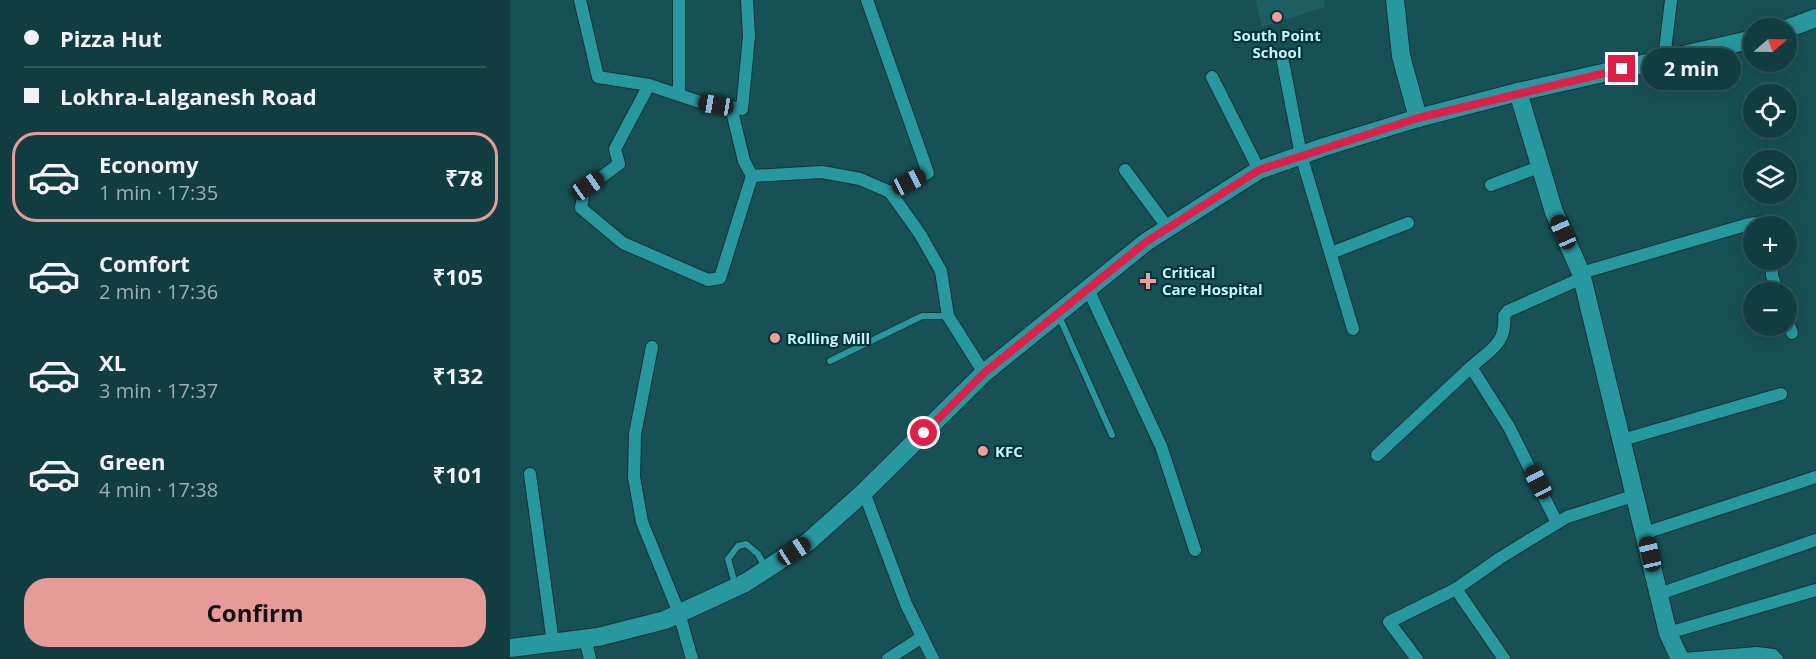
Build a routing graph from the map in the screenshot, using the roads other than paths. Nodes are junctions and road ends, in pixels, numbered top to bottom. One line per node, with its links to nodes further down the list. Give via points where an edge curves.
1 (580, 0): 13 (street, via 598,77)
2 (679, 0): 15 (street)
3 (747, 0): 16 (street, via 749,36 742,109)
4 (867, 0): 24 (street, via 928,173)
5 (1395, 0): 17 (main road, via 1401,56)
6 (1671, 0): 11 (street)
7 (1816, 18): 8 (main road)
8 (1797, 25)
9 (1743, 41): 11 (main road)
10 (1282, 57): 18 (street)
11 (1664, 59): 14 (main road)
12 (1212, 77): 21 (street)
13 (649, 85): 15 (street); 22 (street, via 615,149 619,164 584,190 581,208 622,243 708,280 720,278)
14 (1518, 92): 17 (main road); 19 (main road)
15 (679, 95): 16 (street)
16 (731, 107): 22 (street, via 744,161)
17 (1418, 118): 18 (main road)
18 (1301, 155): 21 (main road); 28 (street)
19 (1539, 167): 23 (street); 29 (main road)
20 (1125, 170): 27 (street)
21 (1259, 170): 27 (main road)
22 (752, 176): 24 (street, via 822,172 860,179)
23 (1491, 185)
24 (890, 192): 32 (street, via 941,271)
25 (1408, 223): 28 (street)
26 (1743, 226): 29 (street)
27 (1168, 228): 30 (main road)
28 (1331, 253): 33 (street)
29 (1581, 276): 36 (street, via 1508,311 1502,339); 40 (main road)
30 (1088, 289): 31 (main road); 49 (street, via 1161,446)
31 (1058, 314): 37 (main road); 39 (lane)
32 (948, 316): 35 (lane, via 922,316); 37 (street)
33 (1353, 329)
34 (652, 347): 55 (street, via 635,434 634,477 642,522)
35 (831, 361)
36 (1471, 367): 41 (street); 46 (street, via 1509,427)
37 (984, 373): 44 (main road)
38 (1781, 394): 40 (street)
39 (1112, 435)
40 (1622, 440): 45 (main road)
41 (1377, 455)
42 (530, 474): 59 (street)
43 (1816, 477): 47 (street)
44 (864, 492): 50 (main road, via 808,542); 57 (street)
45 (1636, 495): 46 (street); 47 (main road)
46 (1557, 523): 52 (street)
47 (1645, 533): 54 (main road)
48 (1816, 540): 54 (street)
49 (1195, 550)
50 (767, 569): 51 (main road); 51 (lane, via 752,547 738,546 728,559)
51 (736, 588): 55 (main road)
52 (1456, 589): 65 (street, via 1389,622); 66 (street)
53 (1816, 590): 56 (street)
54 (1659, 594): 56 (main road)
55 (679, 614): 58 (main road); 62 (street)
56 (1668, 633): 67 (main road)
57 (922, 637): 63 (street); 64 (street)
58 (585, 639): 59 (main road); 61 (street)
59 (553, 643): 60 (main road)
60 (514, 652)
61 (590, 659)
62 (692, 659)
63 (888, 659)
64 (933, 659)
65 (1417, 659)
66 (1504, 659)
67 (1681, 659): 68 (street, via 1757,653)
68 (1777, 659)

